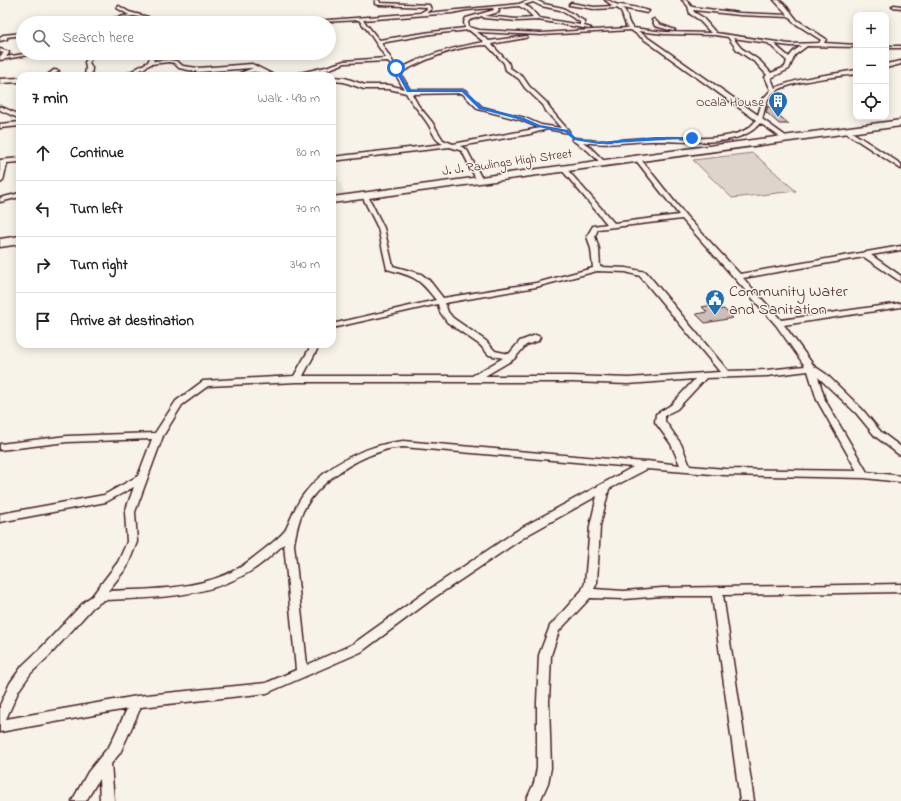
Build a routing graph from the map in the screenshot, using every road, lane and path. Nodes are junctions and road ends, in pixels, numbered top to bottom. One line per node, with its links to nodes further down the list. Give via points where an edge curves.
1 (377, 0): 15 (street, via 380,4 426,5)
2 (534, 0): 7 (street); 18 (street, via 540,5)
3 (578, 0): 8 (street)
4 (607, 0): 12 (street)
5 (684, 0): 14 (street)
6 (776, 0): 25 (street)
7 (520, 4): 11 (street); 27 (street)
8 (571, 4): 12 (street, via 594,8); 18 (street, via 567,5)
9 (894, 6): 13 (street)
10 (119, 7): 21 (street, via 124,13)
11 (495, 7): 16 (street); 24 (street, via 497,11)
12 (616, 7): 19 (street, via 626,6); 32 (street, via 623,10 628,26)
13 (901, 7)
14 (691, 8): 25 (street, via 740,14); 37 (street, via 692,13)
15 (429, 9): 17 (street); 20 (street)
16 (459, 10): 17 (street); 24 (street, via 459,13 464,15)
17 (441, 12): 20 (street)
18 (566, 12): 30 (street, via 582,22)
19 (647, 12)
20 (422, 13): 26 (street)
21 (134, 15): 22 (street); 23 (street)
22 (129, 16)
23 (138, 16)
24 (477, 16): 27 (street); 31 (street, via 466,22)
25 (791, 16): 44 (street)
26 (359, 18): 28 (street); 42 (street)
27 (538, 19): 30 (street)
28 (336, 20)
29 (654, 20): 35 (street, via 657,25)
30 (582, 26): 33 (street)
31 (470, 29): 36 (street); 42 (street, via 431,32); 45 (street)
32 (633, 29): 33 (street); 35 (street); 78 (street)
33 (594, 30): 36 (street)
34 (0, 32): 39 (street, via 5,33)
35 (673, 32): 37 (street)
36 (541, 34): 45 (street)
37 (715, 34): 40 (street)
38 (16, 35): 39 (street)
39 (5, 36): 41 (street)
40 (729, 36): 43 (street); 69 (street, via 739,49 758,62)
41 (0, 40)
42 (378, 42): 53 (street)
43 (770, 42): 46 (street); 56 (street)
44 (822, 42): 46 (street); 47 (street)
45 (490, 44): 67 (street, via 457,48 418,61); 84 (street, via 508,69 545,104)
46 (806, 45): 56 (street, via 796,50)
47 (853, 46)
48 (889, 47): 49 (street)
49 (901, 47)
50 (0, 50): 52 (street, via 7,53)
51 (16, 56): 52 (street)
52 (0, 59)
53 (389, 59): 66 (street, via 346,62); 67 (street)
54 (88, 60): 62 (street)
55 (151, 60): 58 (street)
56 (789, 60): 61 (street)
57 (901, 62): 59 (street)
58 (150, 63): 60 (street, via 173,61 181,67 198,70 243,65); 63 (street)
59 (889, 65)
60 (253, 68): 64 (street); 65 (street)
61 (788, 68): 69 (street); 73 (street)
62 (90, 72)
63 (133, 72)
64 (244, 72)
65 (266, 72)
66 (307, 72)
67 (398, 72): 75 (street)
68 (853, 73): 73 (street)
69 (770, 75): 74 (street, via 768,79)
70 (336, 79): 75 (street, via 364,87 387,87)
71 (16, 80): 72 (street)
72 (0, 81)
73 (792, 84): 74 (street)
74 (773, 90): 78 (street, via 763,103)
75 (409, 92): 82 (street, via 463,90 480,108 509,114); 88 (street, via 441,141)
76 (0, 108): 77 (street)
77 (16, 115)
78 (760, 120): 85 (street, via 749,130); 86 (street)
79 (901, 123): 83 (main road, J. J. Rawlings High Street)
80 (16, 124): 81 (street)
81 (0, 126)
82 (545, 128): 84 (street); 88 (street, via 472,144)
83 (845, 130): 86 (main road, J. J. Rawlings High Street); 95 (street)
84 (566, 131): 87 (street)
85 (723, 138): 87 (street, via 599,143); 89 (street)
86 (785, 138): 89 (main road, J. J. Rawlings High Street)
87 (574, 139): 94 (street)
88 (451, 145): 90 (street); 97 (street, via 467,153)
89 (732, 145): 91 (main road, J. J. Rawlings High Street)
90 (336, 158)
91 (637, 158): 94 (main road, J. J. Rawlings High Street); 103 (street)
92 (16, 160): 93 (street)
93 (2, 162): 98 (street)
94 (603, 163): 96 (main road, J. J. Rawlings High Street)
95 (901, 167)
96 (563, 168): 97 (main road, J. J. Rawlings High Street); 104 (street)
97 (478, 179): 100 (main road, J. J. Rawlings High Street)
98 (0, 182)
99 (16, 196): 101 (street)
100 (365, 196): 102 (main road, J. J. Rawlings High Street); 112 (street, via 381,228 390,267 418,276)
101 (0, 200)
102 (336, 200)
103 (684, 218): 104 (street); 110 (street)
104 (612, 224): 109 (street, via 595,227 591,236)
105 (16, 241): 106 (main road)
106 (0, 243)
107 (901, 248): 108 (street)
108 (866, 255): 110 (street); 111 (street)
109 (597, 269): 112 (street, via 536,285); 122 (street, via 626,270 643,274)
110 (738, 278): 114 (street)
111 (901, 280)
112 (441, 301): 115 (street); 118 (street, via 450,320 484,343)
113 (901, 305): 114 (street)
114 (779, 323): 121 (street)
115 (336, 325)
116 (536, 337): 119 (street, via 523,343)
117 (314, 348): 124 (street)
118 (492, 353): 119 (street); 120 (street)
119 (511, 357): 120 (street)
120 (493, 367): 125 (street)
121 (811, 368): 122 (street); 128 (street, via 823,376 859,411 878,434); 131 (street, via 821,400)
122 (726, 374): 123 (street)
123 (702, 377): 125 (street, via 628,381); 130 (street, via 674,406 661,414 660,422 684,457)
124 (297, 379): 125 (street); 126 (street, via 206,383 179,403)
125 (473, 380)
126 (158, 436): 127 (street, via 67,439); 132 (street)
127 (0, 447)
128 (901, 452)
129 (648, 464): 130 (street); 134 (street); 136 (street, via 403,444 380,448 324,478 307,496 295,516)
130 (686, 468): 131 (street, via 724,472)
131 (864, 475): 133 (street)
132 (143, 478): 135 (street, via 106,498); 140 (street, via 130,512 132,542 123,564)
133 (901, 479)
134 (604, 488): 139 (street, via 595,526 591,583); 141 (street, via 494,551 357,648)
135 (0, 518)
136 (290, 532): 140 (street, via 238,574 221,580 161,592 103,596); 141 (street, via 289,544)
137 (901, 588): 138 (street)
138 (717, 592): 139 (street, via 624,595); 149 (street)
139 (587, 593): 148 (street, via 554,629 546,655 543,702 544,768)
140 (96, 599): 143 (street, via 27,669 14,687)
141 (302, 673): 142 (street, via 267,688)
142 (137, 702): 144 (street); 145 (street, via 115,749)
143 (0, 719)
144 (0, 726)
145 (104, 763): 146 (street, via 93,776); 147 (street)
146 (79, 801)
147 (107, 801)
148 (533, 801)
149 (747, 801)

